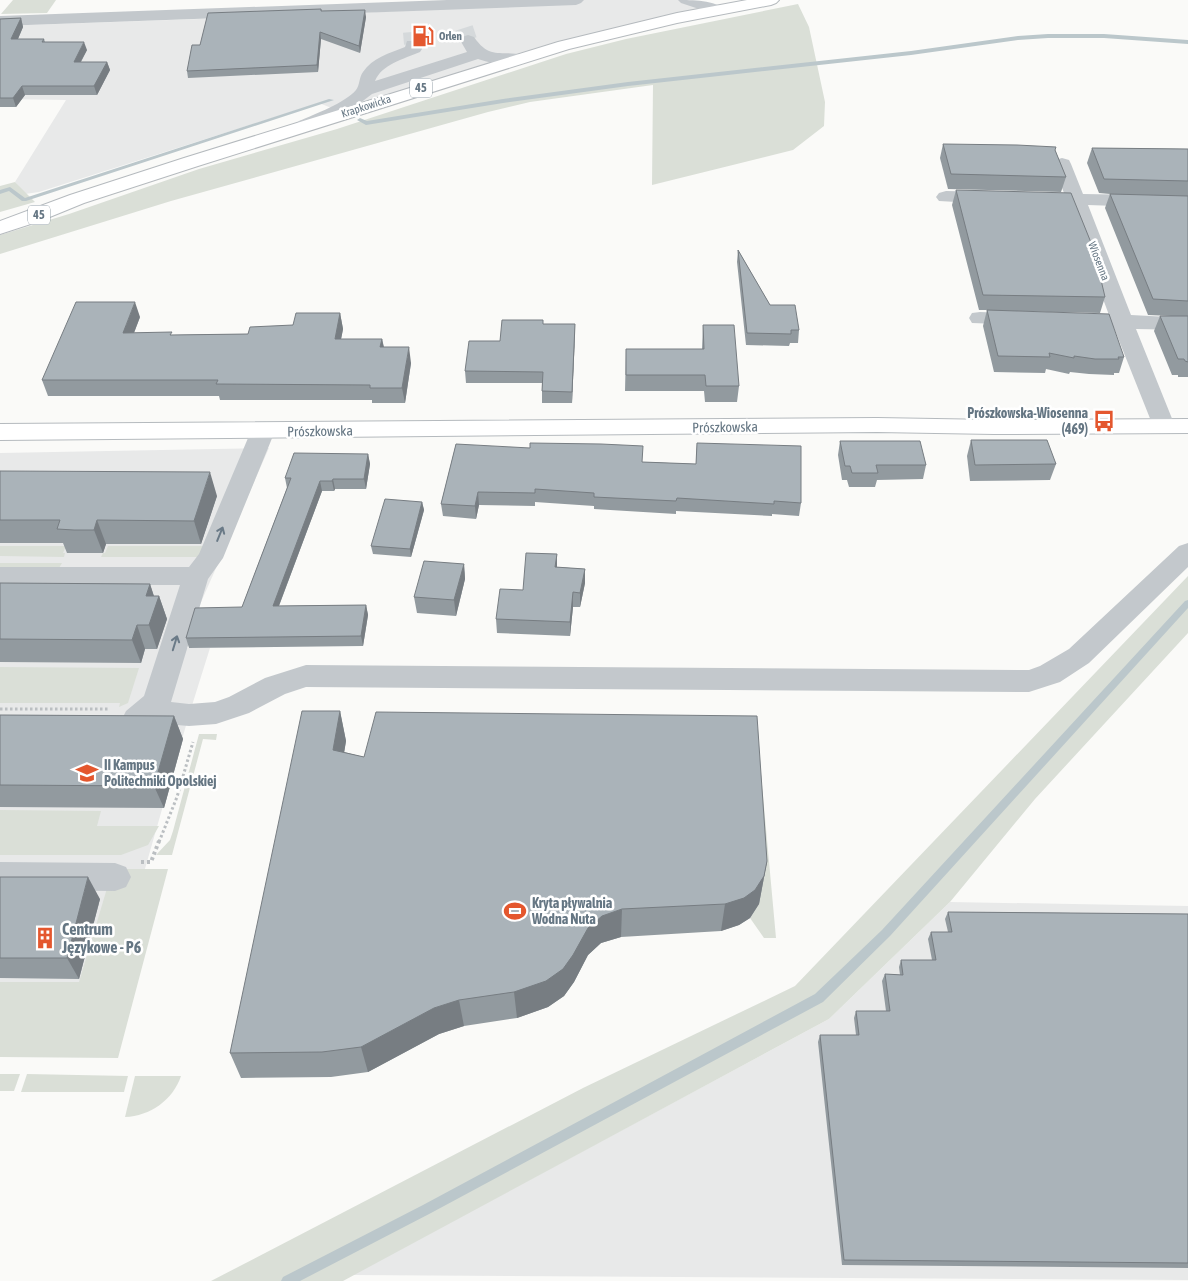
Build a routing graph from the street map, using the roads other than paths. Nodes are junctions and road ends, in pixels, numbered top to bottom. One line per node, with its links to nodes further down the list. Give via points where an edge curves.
1 (576, 0): 5 (street, via 482,4 463,17 405,22 359,7)
2 (686, 0): 4 (street, Krapkowicka)
3 (771, 0): 4 (main road, Krapkowicka / 45)
4 (717, 10): 9 (main road, Krapkowicka / 45)
5 (0, 21)
6 (469, 38): 7 (street); 9 (street, via 501,59); 10 (street)
7 (451, 46)
8 (432, 48): 10 (street, via 412,38 371,72 365,81)
9 (518, 59): 11 (main road, Krapkowicka / 45)
10 (366, 90): 11 (street, via 338,110)
11 (303, 126): 15 (main road, Krapkowicka / 45)
12 (1062, 164): 17 (street, Wiosenna)
13 (946, 197): 14 (street)
14 (1006, 198)
15 (77, 199): 19 (main road, Krapkowicka / 45); 20 (main road, Krapkowicka / 45)
16 (1046, 199): 17 (street)
17 (1076, 200): 18 (street); 24 (street, Wiosenna)
18 (1159, 202)
19 (0, 218)
20 (0, 228)
21 (980, 318): 22 (street)
22 (1046, 320)
23 (1084, 321): 24 (street)
24 (1122, 322): 25 (street); 26 (street, Wiosenna)
25 (1188, 324)
26 (1163, 426): 27 (main road, Prószkowska); 28 (main road, Prószkowska, via 877,425)
27 (1188, 426)
28 (262, 431): 29 (main road, Prószkowska); 32 (street, one-way to 28, via 210,558)
29 (0, 432)
30 (1188, 552): 33 (street, via 1079,656 1050,674 1029,681 306,676 275,686 216,713 189,715)
31 (0, 576): 32 (street)
32 (196, 576): 33 (street, one-way to 32)
33 (155, 701): 34 (street, via 136,719 119,724)
34 (113, 717)
35 (0, 876): 36 (street)
36 (115, 877)

